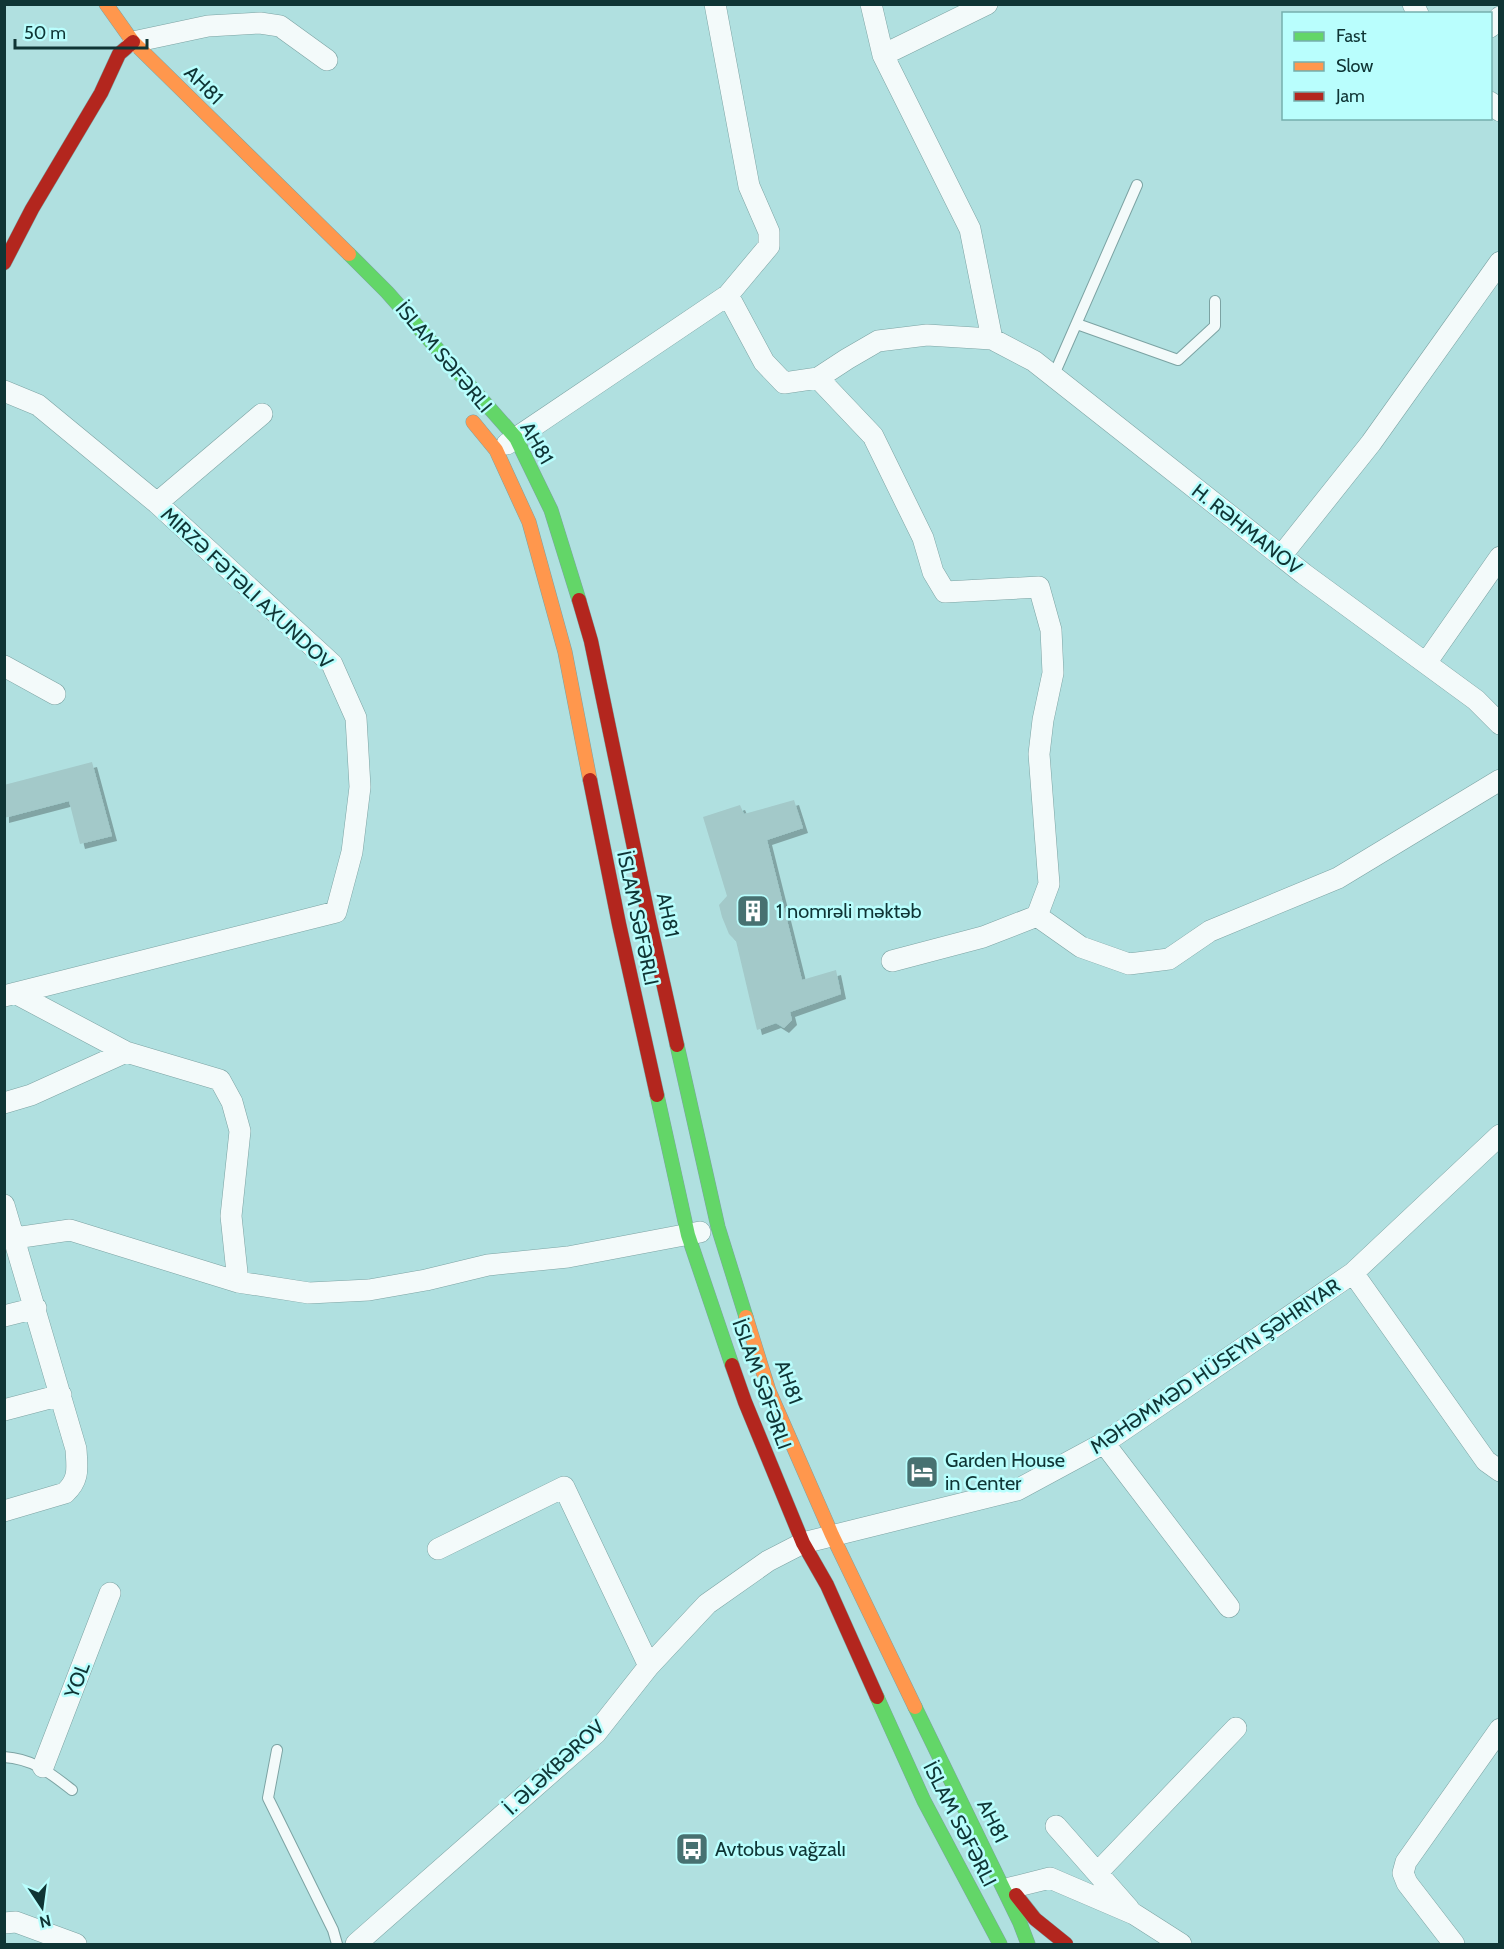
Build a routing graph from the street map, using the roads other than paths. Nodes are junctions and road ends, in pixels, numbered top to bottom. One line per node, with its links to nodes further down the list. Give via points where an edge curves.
1 (106, 4): 5 (main road, AH81)
2 (715, 4): 11 (street, via 749,186 769,232 769,246)
3 (871, 4): 6 (street)
4 (987, 4): 6 (street)
5 (123, 51): 7 (street, via 207,26 260,23 280,26); 10 (main road); 20 (main road, AH81, via 387,292)
6 (883, 55): 14 (street, via 970,229)
7 (327, 60)
8 (1137, 185): 13 (lane)
9 (1500, 262): 23 (street, via 1371,443)
10 (4, 263)
11 (728, 295): 16 (street, via 764,362 784,383); 20 (street)
12 (1215, 301): 13 (lane, via 1215,326 1178,360)
13 (1077, 324): 15 (lane)
14 (992, 339): 15 (street, H. RƏHMANOV); 16 (street, via 927,335 878,341)
15 (1053, 376): 23 (street, H. RƏHMANOV)
16 (818, 378): 30 (street, via 873,436 945,592 1039,586 1051,630 1053,673 1039,754 1049,885)
17 (4, 391): 22 (street, MIRZƏ FƏTƏLI AXUNDOV, via 38,405)
18 (262, 414): 22 (street)
19 (466, 415): 21 (main road, İSLAM SƏFƏRLI)
20 (516, 438): 21 (street); 37 (main road, AH81, via 551,510 591,641)
21 (496, 450): 38 (main road, İSLAM SƏFƏRLI, via 529,522 566,652 619,924)
22 (157, 503): 32 (street, MIRZƏ FƏTƏLI AXUNDOV, via 332,664 356,718 360,787 352,852 336,912)
23 (1281, 555): 25 (street, H. RƏHMANOV)
24 (1500, 557): 25 (street)
25 (1426, 663): 28 (street, H. RƏHMANOV, via 1476,700)
26 (4, 666): 27 (street)
27 (55, 694)
28 (1500, 724)
29 (1500, 780): 30 (street, via 1338,878 1210,931 1169,959 1129,964 1081,947)
30 (1037, 916): 31 (street, via 983,937)
31 (892, 961)
32 (10, 994): 33 (street)
33 (126, 1052): 34 (street, via 31,1095); 41 (street, via 220,1080 232,1102 240,1131 231,1216)
34 (4, 1103)
35 (1500, 1135): 40 (street, MƏHƏMMƏD HÜSEYN ŞƏHRIYAR)
36 (4, 1205): 39 (street)
37 (718, 1227): 38 (street); 49 (main road, AH81, via 769,1391)
38 (688, 1235): 41 (street, via 568,1257 488,1265 369,1290 309,1293); 50 (main road, İSLAM SƏFƏRLI, via 745,1402)
39 (15, 1238): 41 (street, via 70,1230); 42 (street)
40 (1353, 1273): 46 (street, MƏHƏMMƏD HÜSEYN ŞƏHRIYAR); 47 (street, MƏHƏMMƏD HÜSEYN ŞƏHRIYAR, via 1486,1461)
41 (238, 1282)
42 (36, 1308): 43 (street); 44 (street)
43 (4, 1316)
44 (61, 1395): 45 (street); 48 (street, via 76,1449 77,1475 73,1486 65,1493)
45 (4, 1410)
46 (1104, 1443): 49 (street, MƏHƏMMƏD HÜSEYN ŞƏHRIYAR, via 1017,1490); 53 (street)
47 (1500, 1472)
48 (4, 1511)
49 (832, 1535): 50 (street, MƏHƏMMƏD HÜSEYN ŞƏHRIYAR); 62 (main road, AH81)
50 (803, 1543): 54 (street, İ. ƏLƏKBƏROV, via 768,1561 707,1604); 64 (main road, İSLAM SƏFƏRLI, via 827,1585 924,1801)
51 (438, 1548): 54 (street, via 564,1487)
52 (110, 1593): 59 (street, YOL)
53 (1229, 1607)
54 (649, 1666): 71 (street, İ. ƏLƏKBƏROV, via 596,1733)
55 (1236, 1728): 63 (street)
56 (1500, 1729): 76 (street, via 1406,1862 1403,1873)
57 (277, 1750): 70 (lane, via 268,1798)
58 (4, 1757): 59 (lane)
59 (43, 1767): 60 (lane)
60 (72, 1790)
61 (1056, 1826): 63 (street)
62 (992, 1866): 65 (main road); 73 (main road, AH81)
63 (1098, 1872): 66 (street)
64 (963, 1873): 68 (main road); 72 (main road, İSLAM SƏFƏRLI)
65 (1010, 1888): 66 (street, via 1050,1878); 74 (main road, via 1035,1919)
66 (1134, 1914): 75 (street)
67 (4, 1923): 69 (street, via 16,1923)
68 (979, 1932)
69 (76, 1944)
70 (337, 1944)
71 (356, 1944)
72 (1000, 1944)
73 (1028, 1944)
74 (1065, 1944)
75 (1181, 1944)
76 (1454, 1944)

